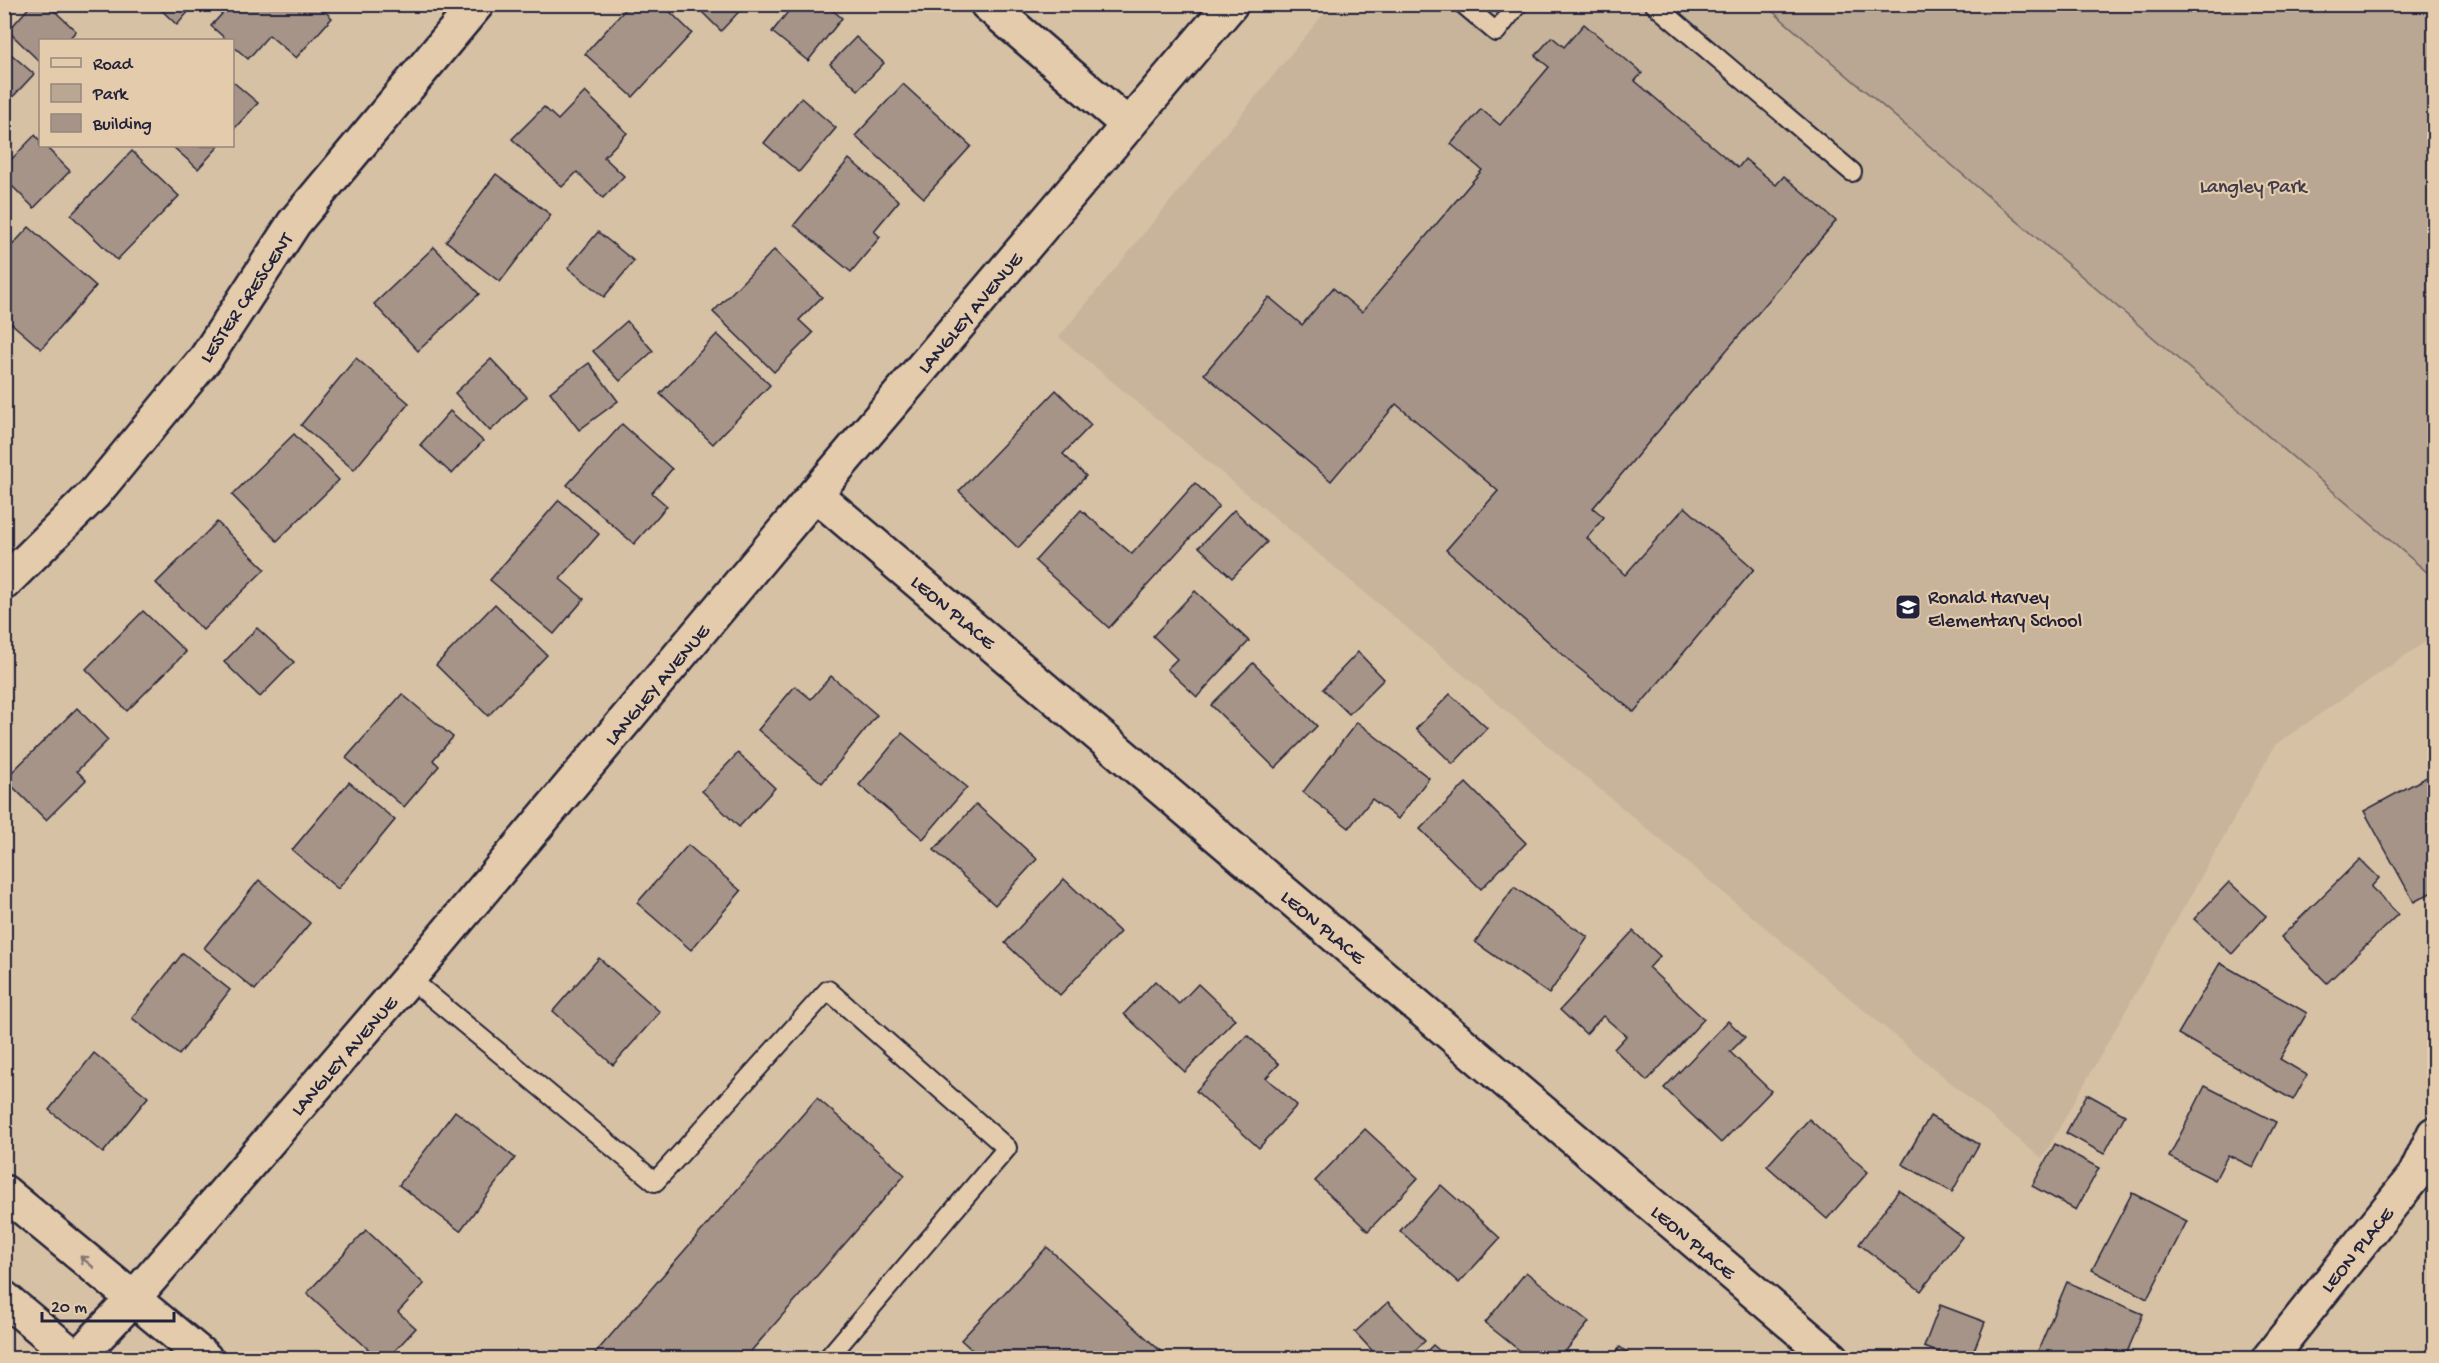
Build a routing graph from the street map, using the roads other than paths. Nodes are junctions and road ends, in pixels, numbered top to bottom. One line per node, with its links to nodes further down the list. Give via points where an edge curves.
1 (477, 4): 10 (street, LESTER CRESCENT, via 294,223 218,341 128,454 94,494)
2 (987, 4): 7 (street)
3 (1231, 4): 7 (street, LANGLEY AVENUE)
4 (1463, 4): 5 (lane, via 1496,32)
5 (1518, 4)
6 (1654, 4): 8 (lane)
7 (1128, 125): 9 (street, LANGLEY AVENUE)
8 (1852, 172)
9 (815, 494): 11 (street, LANGLEY AVENUE); 19 (street, LEON PLACE)
10 (4, 583)
11 (409, 978): 15 (street, LANGLEY AVENUE); 18 (lane, via 654,1182 828,990 1007,1149)
12 (2434, 1134): 20 (street, LEON PLACE, via 2415,1175)
13 (4, 1192): 15 (street, one-way to 13)
14 (4, 1298): 16 (street)
15 (132, 1300): 16 (street, LANGLEY AVENUE); 17 (street)
16 (77, 1359)
17 (205, 1359)
18 (828, 1359)
19 (1832, 1359)
20 (2269, 1359)

